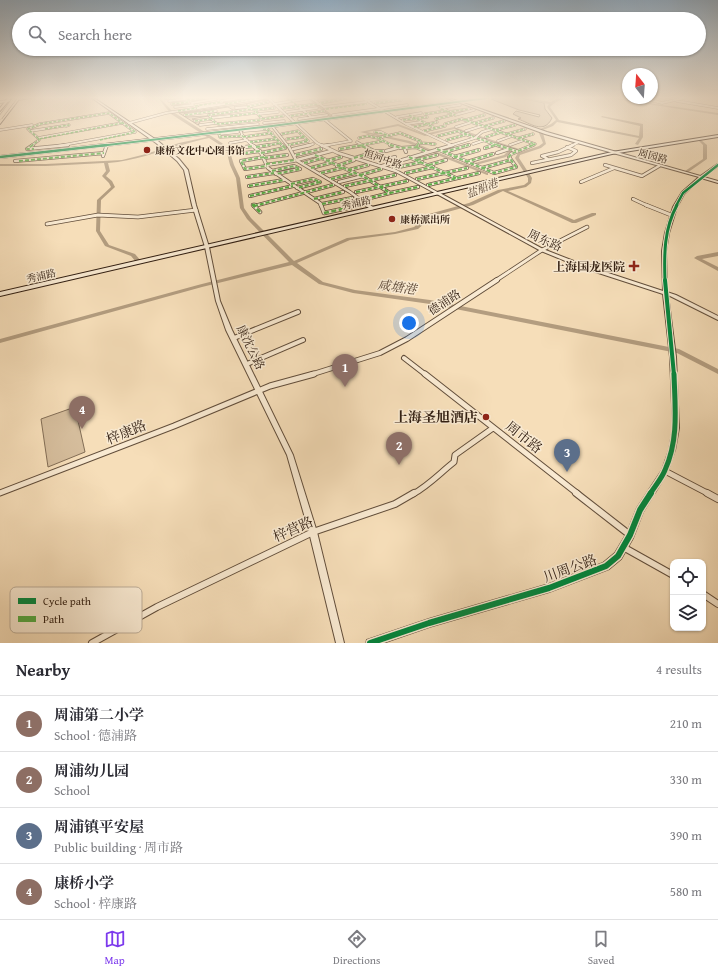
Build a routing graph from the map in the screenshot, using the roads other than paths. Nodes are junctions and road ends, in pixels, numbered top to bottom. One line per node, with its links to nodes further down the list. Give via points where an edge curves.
1 (12, 128): 21 (street)
2 (30, 128): 24 (street, via 28,129)
3 (52, 128): 24 (street)
4 (94, 128): 43 (street)
5 (136, 128): 17 (street); 49 (street, 康沈公路)
6 (213, 128): 18 (street)
7 (258, 128): 49 (main road)
8 (274, 128): 68 (street)
9 (299, 128): 76 (street, 恒河中路)
10 (337, 128): 76 (street, via 351,141)
11 (415, 128): 70 (street)
12 (435, 128): 25 (street)
13 (475, 128): 22 (street)
14 (489, 128): 23 (street)
15 (502, 128): 23 (street)
16 (529, 128): 61 (street, 周园路)
17 (131, 129): 43 (street, via 135,133 75,144 27,149 39,140)
18 (207, 129)
19 (398, 129): 30 (street)
20 (525, 129): 33 (street)
21 (0, 130)
22 (466, 130)
23 (494, 130): 28 (street); 41 (street)
24 (30, 131): 43 (street)
25 (424, 131)
26 (241, 132): 29 (street, via 268,129); 36 (street); 36 (street, via 219,134 220,137 226,138)
27 (376, 132): 35 (street)
28 (502, 132): 33 (street); 42 (street)
29 (272, 133): 36 (street); 44 (street)
30 (400, 133): 35 (street); 69 (street, via 420,140)
31 (282, 134): 40 (street, via 298,131)
32 (468, 134): 37 (street, via 457,131); 41 (street); 50 (street)
33 (507, 134): 38 (street)
34 (533, 134): 47 (street)
35 (388, 135): 46 (street)
36 (243, 136): 54 (street)
37 (438, 136)
38 (513, 136): 47 (street); 56 (street)
39 (718, 136): 95 (main road, 秀浦路)
40 (304, 137): 48 (street); 60 (street, via 308,141)
41 (476, 137): 51 (street); 70 (street)
42 (486, 137)
43 (38, 138)
44 (276, 138): 54 (street); 62 (street)
45 (359, 138): 46 (street)
46 (379, 138): 55 (street)
47 (519, 138): 52 (street)
48 (287, 139)
49 (153, 140): 67 (main road); 179 (street, 康沈公路, via 178,160 186,170)
50 (447, 140)
51 (485, 140): 65 (street); 66 (street)
52 (525, 140): 58 (street); 71 (street)
53 (537, 140): 58 (street)
54 (248, 141): 59 (street); 72 (street)
55 (383, 141): 74 (street); 79 (street)
56 (498, 141)
57 (357, 142): 74 (street)
58 (530, 142): 83 (street, via 535,144)
59 (230, 143)
60 (300, 143): 68 (street); 73 (street)
61 (577, 143): 77 (street); 95 (street, 周园路)
62 (280, 144): 72 (street); 87 (street, via 284,149)
63 (313, 144): 73 (street)
64 (431, 144): 69 (street)
65 (473, 144)
66 (497, 144): 80 (street); 83 (street)
67 (107, 145): 92 (main road); 109 (street, via 103,154)
68 (288, 145): 112 (street)
69 (418, 145): 79 (street, via 406,150); 90 (street)
70 (452, 145): 85 (street)
71 (510, 145)
72 (255, 146): 78 (street); 87 (street)
73 (303, 146): 81 (street); 88 (street)
74 (362, 146): 82 (street); 89 (street)
75 (469, 146): 91 (street)
76 (322, 147): 84 (street, 恒河中路); 88 (street)
77 (567, 147): 111 (street, via 542,156); 111 (street, via 576,151)
78 (236, 148)
79 (397, 148): 89 (street)
80 (485, 148)
81 (293, 149)
82 (340, 149)
83 (514, 149): 94 (street); 115 (street, via 510,155)
84 (331, 150): 101 (street); 110 (street, 恒河中路)
85 (436, 150): 90 (street); 91 (street)
86 (479, 150): 106 (street)
87 (261, 152): 96 (street); 107 (street)
88 (311, 152): 100 (street)
89 (376, 152): 93 (street)
90 (428, 152): 105 (street)
91 (444, 152): 106 (street)
92 (40, 153): 102 (main road); 109 (street)
93 (372, 153): 104 (street, via 383,158); 110 (street)
94 (497, 153)
95 (612, 153): 129 (street, 周园路); 169 (main road, 秀浦路)
96 (238, 154)
97 (437, 154): 113 (street)
98 (493, 154): 119 (street)
99 (287, 155): 107 (street)
100 (296, 155)
101 (315, 155): 108 (street); 112 (street)
102 (0, 157)
103 (341, 157): 117 (street)
104 (395, 157)
105 (408, 157): 113 (street); 133 (street)
106 (454, 157): 119 (street)
107 (264, 158): 123 (street); 123 (street, via 241,161 245,169)
108 (322, 158): 117 (street); 120 (street)
109 (41, 159): 116 (street)
110 (354, 159): 128 (street); 133 (street, 恒河中路)
111 (549, 159): 122 (street)
112 (296, 160): 123 (street); 178 (street, via 341,186)
113 (417, 160): 118 (street)
114 (446, 160): 125 (street)
115 (511, 160): 136 (street); 136 (street, via 516,167 494,173)
116 (15, 161)
117 (326, 161): 121 (street)
118 (422, 162): 125 (street); 134 (street)
119 (466, 162): 136 (street)
120 (304, 163)
121 (331, 163): 128 (street); 131 (street)
122 (532, 163)
123 (266, 165): 139 (street)
124 (368, 165): 138 (street)
125 (429, 165): 130 (street)
126 (605, 165): 137 (street)
127 (718, 165): 148 (street)
128 (337, 166): 132 (street)
129 (659, 166): 137 (street, via 642,176); 148 (street, 周园路)
130 (433, 167): 142 (street); 143 (street)
131 (311, 168)
132 (342, 168): 138 (street); 140 (street)
133 (382, 168): 146 (street); 169 (street, 恒河中路, via 396,171)
134 (394, 168)
135 (467, 168): 143 (street)
136 (482, 168)
137 (614, 168): 156 (street)
138 (348, 170): 141 (street)
139 (274, 172): 139 (street, via 294,166 300,169); 147 (street); 152 (street)
140 (321, 173)
141 (356, 173): 146 (street); 151 (street)
142 (406, 173)
143 (444, 173): 149 (street); 150 (street)
144 (480, 173): 150 (street)
145 (396, 175): 153 (street)
146 (361, 176): 153 (street); 155 (street)
147 (246, 177)
148 (701, 177): 157 (street, 周园路); 181 (street, 川周公路, via 683,193)
149 (417, 178)
150 (456, 178): 160 (street)
151 (331, 179)
152 (284, 180): 158 (street); 161 (street)
153 (370, 180): 162 (street); 163 (street)
154 (407, 181): 163 (street)
155 (339, 182)
156 (581, 182)
157 (718, 182)
158 (292, 185): 165 (street); 165 (street, via 313,179 320,182); 171 (street)
159 (333, 185): 166 (street)
160 (428, 185)
161 (249, 186)
162 (345, 186)
163 (379, 187): 168 (street); 170 (street)
164 (418, 187): 170 (street)
165 (297, 188): 166 (street)
166 (304, 192): 173 (street); 180 (street, via 253,205)
167 (343, 192): 173 (street)
168 (356, 192)
169 (437, 193): 178 (main road, 秀浦路); 185 (street, 周东路)
170 (390, 194): 174 (street)
171 (250, 196)
172 (352, 198): 176 (street)
173 (314, 199): 176 (street)
174 (366, 199)
175 (633, 199): 181 (street)
176 (322, 204): 177 (street, via 324,213)
177 (361, 205)
178 (372, 208): 184 (main road, 秀浦路)
179 (196, 210): 182 (street, via 138,217 97,215); 184 (street, 康沈公路)
180 (260, 212)
181 (671, 215): 186 (street, 川周公路, via 664,251)
182 (47, 224)
183 (587, 227): 185 (street, 德浦路)
184 (207, 247): 187 (main road, 秀浦路); 190 (street, 康沈公路, via 218,301)
185 (542, 250): 186 (street, 周东路, via 587,268); 194 (street, 德浦路, via 394,347 337,368)
186 (665, 293): 189 (street, 周东路); 196 (street, 川周公路, via 672,343 676,428)
187 (0, 294)
188 (298, 312): 190 (street)
189 (718, 318)
190 (234, 338): 193 (street, 康沈公路)
191 (303, 340): 193 (street)
192 (404, 358): 195 (street, 周市路)
193 (247, 364): 194 (street, 康沈公路)
194 (260, 390): 197 (street, 梓康路); 199 (street, 康沈公路, via 290,455)
195 (493, 428): 199 (street, 梓营路, via 455,455 454,462 425,487 401,501); 200 (street, 周市路)
196 (665, 471): 198 (street); 200 (street, 川周公路, via 640,510)
197 (0, 493)
198 (718, 499)
199 (313, 532): 205 (street, 梓营路); 208 (street, 康沈公路)
200 (630, 535): 201 (street, 川周公路)
201 (623, 546): 202 (street); 209 (street, 川周公路, via 618,556 599,569 549,588)
202 (670, 573)
203 (704, 595): 204 (street)
204 (718, 604)
205 (142, 615)
206 (110, 633): 207 (street, 梓营路)
207 (92, 643)
208 (340, 643)
209 (370, 643)

